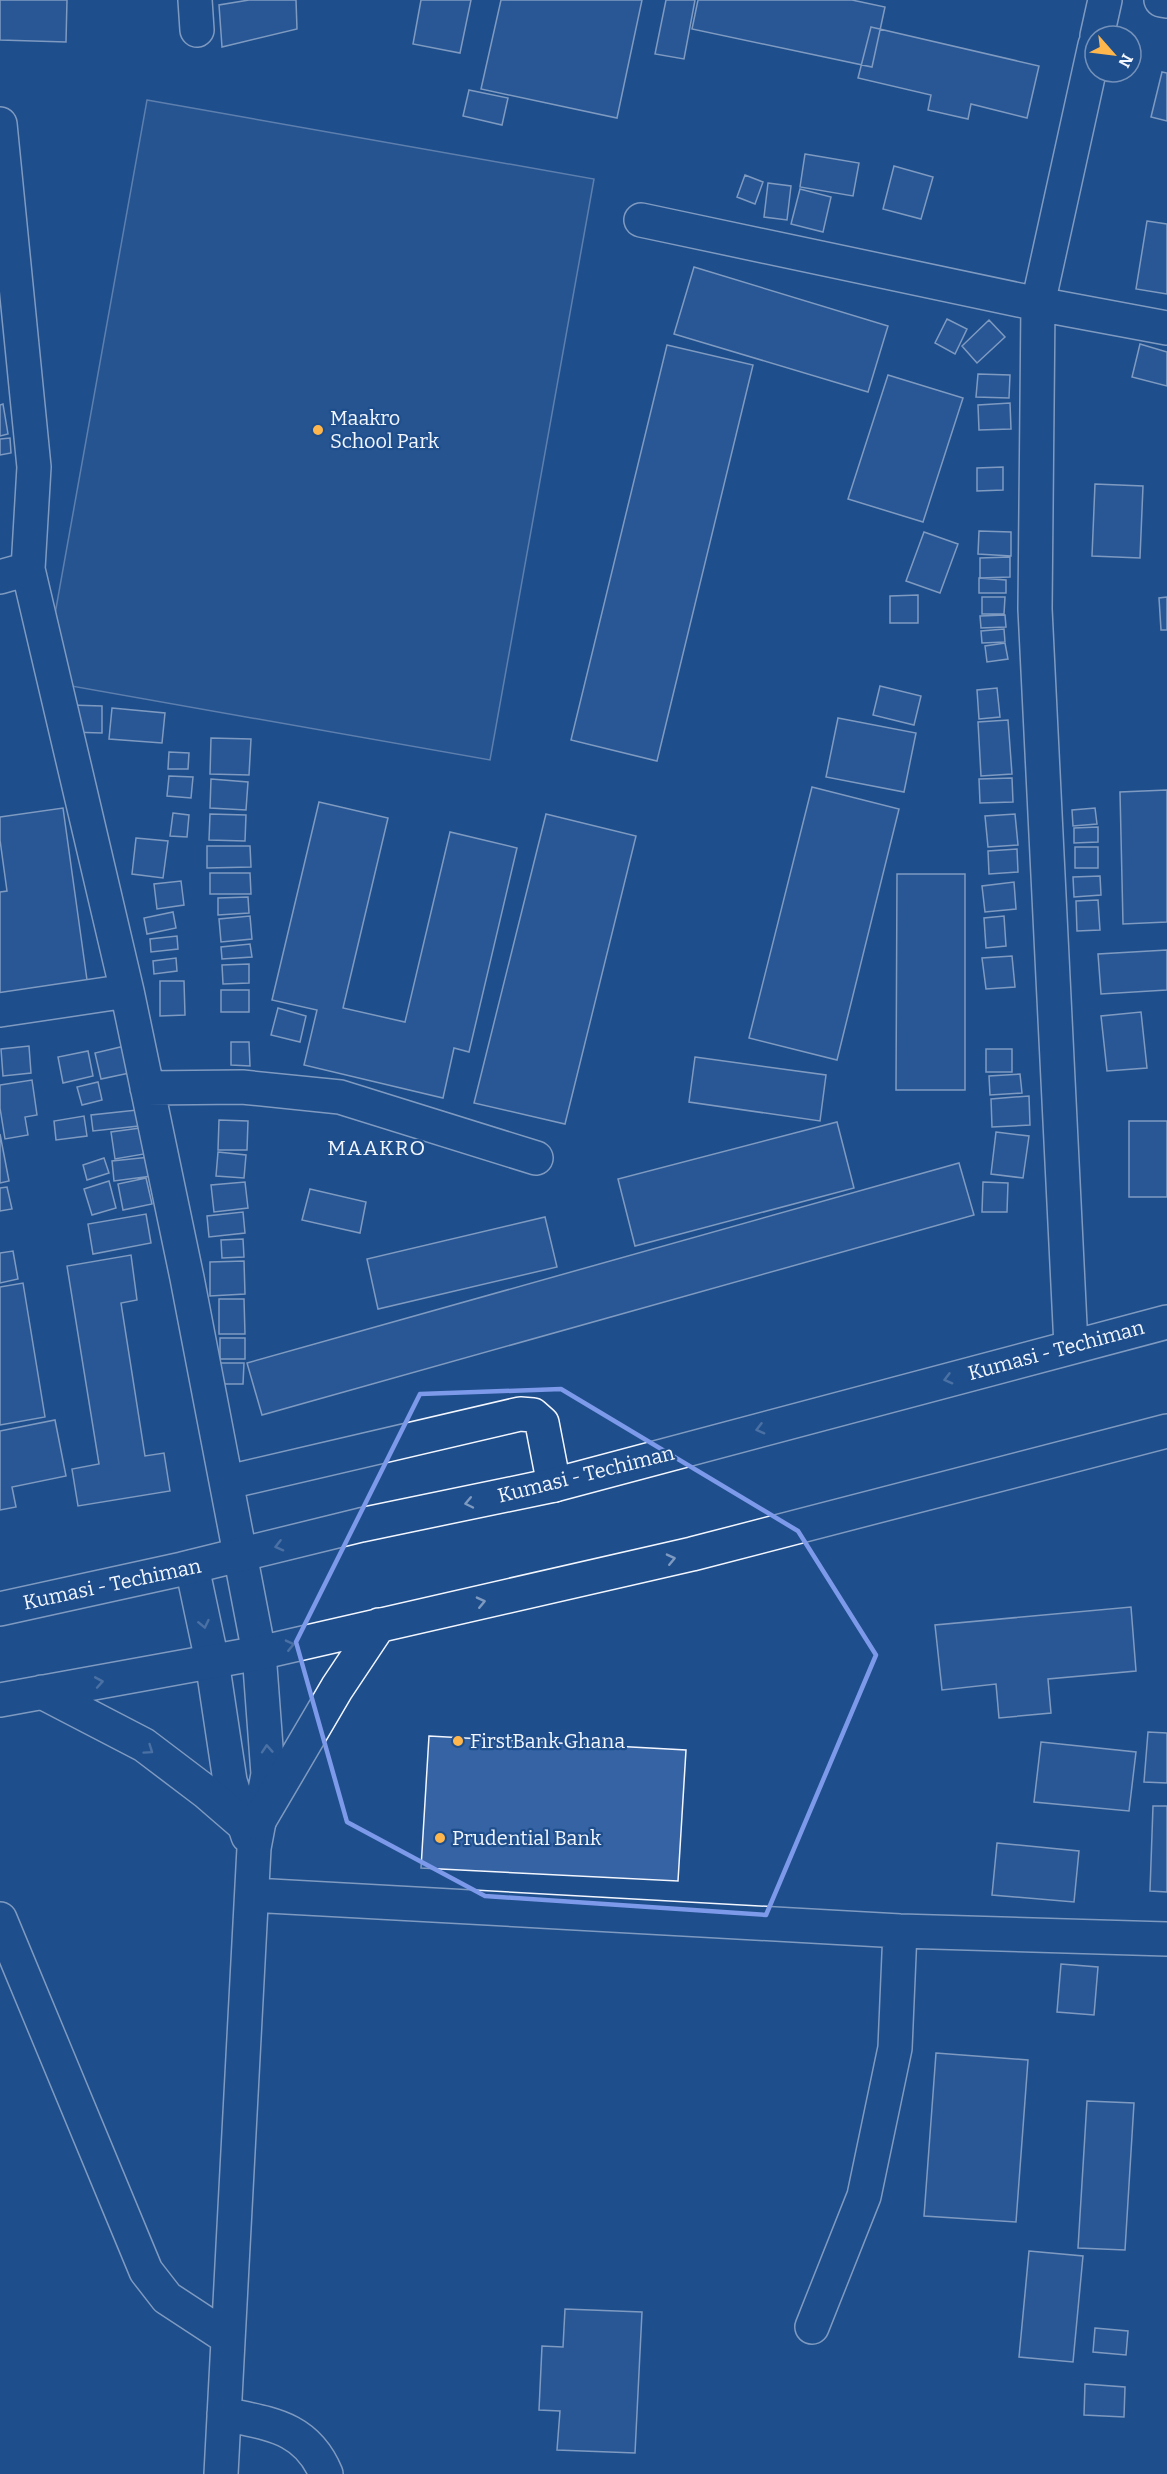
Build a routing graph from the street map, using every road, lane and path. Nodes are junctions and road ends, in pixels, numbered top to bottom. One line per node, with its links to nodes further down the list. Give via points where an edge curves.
1 (1105, 0): 4 (main road)
2 (1161, 0): 3 (main road)
3 (1167, 1)
4 (1100, 24)
5 (1086, 84): 8 (main road)
6 (0, 124): 10 (main road, via 34,467)
7 (641, 220): 8 (main road)
8 (1038, 303): 9 (main road); 16 (main road, via 1035,609)
9 (1167, 328)
10 (14, 573): 11 (main road)
11 (127, 991): 12 (main road); 13 (main road)
12 (0, 1010)
13 (147, 1088): 14 (main road, via 242,1087 339,1097); 18 (main road)
14 (537, 1158)
15 (1167, 1322): 16 (main road, Kumasi - Techiman)
16 (1071, 1346): 19 (main road, Kumasi - Techiman, one-way to 19)
17 (1167, 1431): 23 (main road, one-way to 17, via 692,1554)
18 (228, 1482): 19 (main road, via 520,1414 533,1415 542,1423); 20 (main road)
19 (554, 1485): 20 (main road, Kumasi - Techiman, one-way to 20)
20 (241, 1555): 21 (main road, Kumasi - Techiman); 24 (main road)
21 (192, 1567): 22 (main road, Kumasi - Techiman); 25 (main road, one-way to 25)
22 (0, 1609)
23 (379, 1625): 24 (main road, one-way to 23); 28 (main road)
24 (259, 1653): 25 (main road); 28 (main road, one-way to 24, via 268,1774)
25 (212, 1661): 26 (main road, one-way to 25); 28 (main road, via 230,1780)
26 (42, 1692): 27 (main road); 28 (main road, one-way to 28, via 144,1745)
27 (0, 1700)
28 (252, 1831): 29 (main road)
29 (252, 1894): 31 (main road); 34 (main road)
30 (0, 1919): 34 (main road, via 146,2271 167,2298)
31 (900, 1931): 32 (main road); 33 (main road, via 895,2048 864,2196)
32 (1167, 1939)
33 (812, 2327)
34 (228, 2338): 35 (main road)
35 (224, 2414): 36 (main road); 37 (main road, via 283,2427 305,2442)
36 (221, 2474)
37 (326, 2474)

